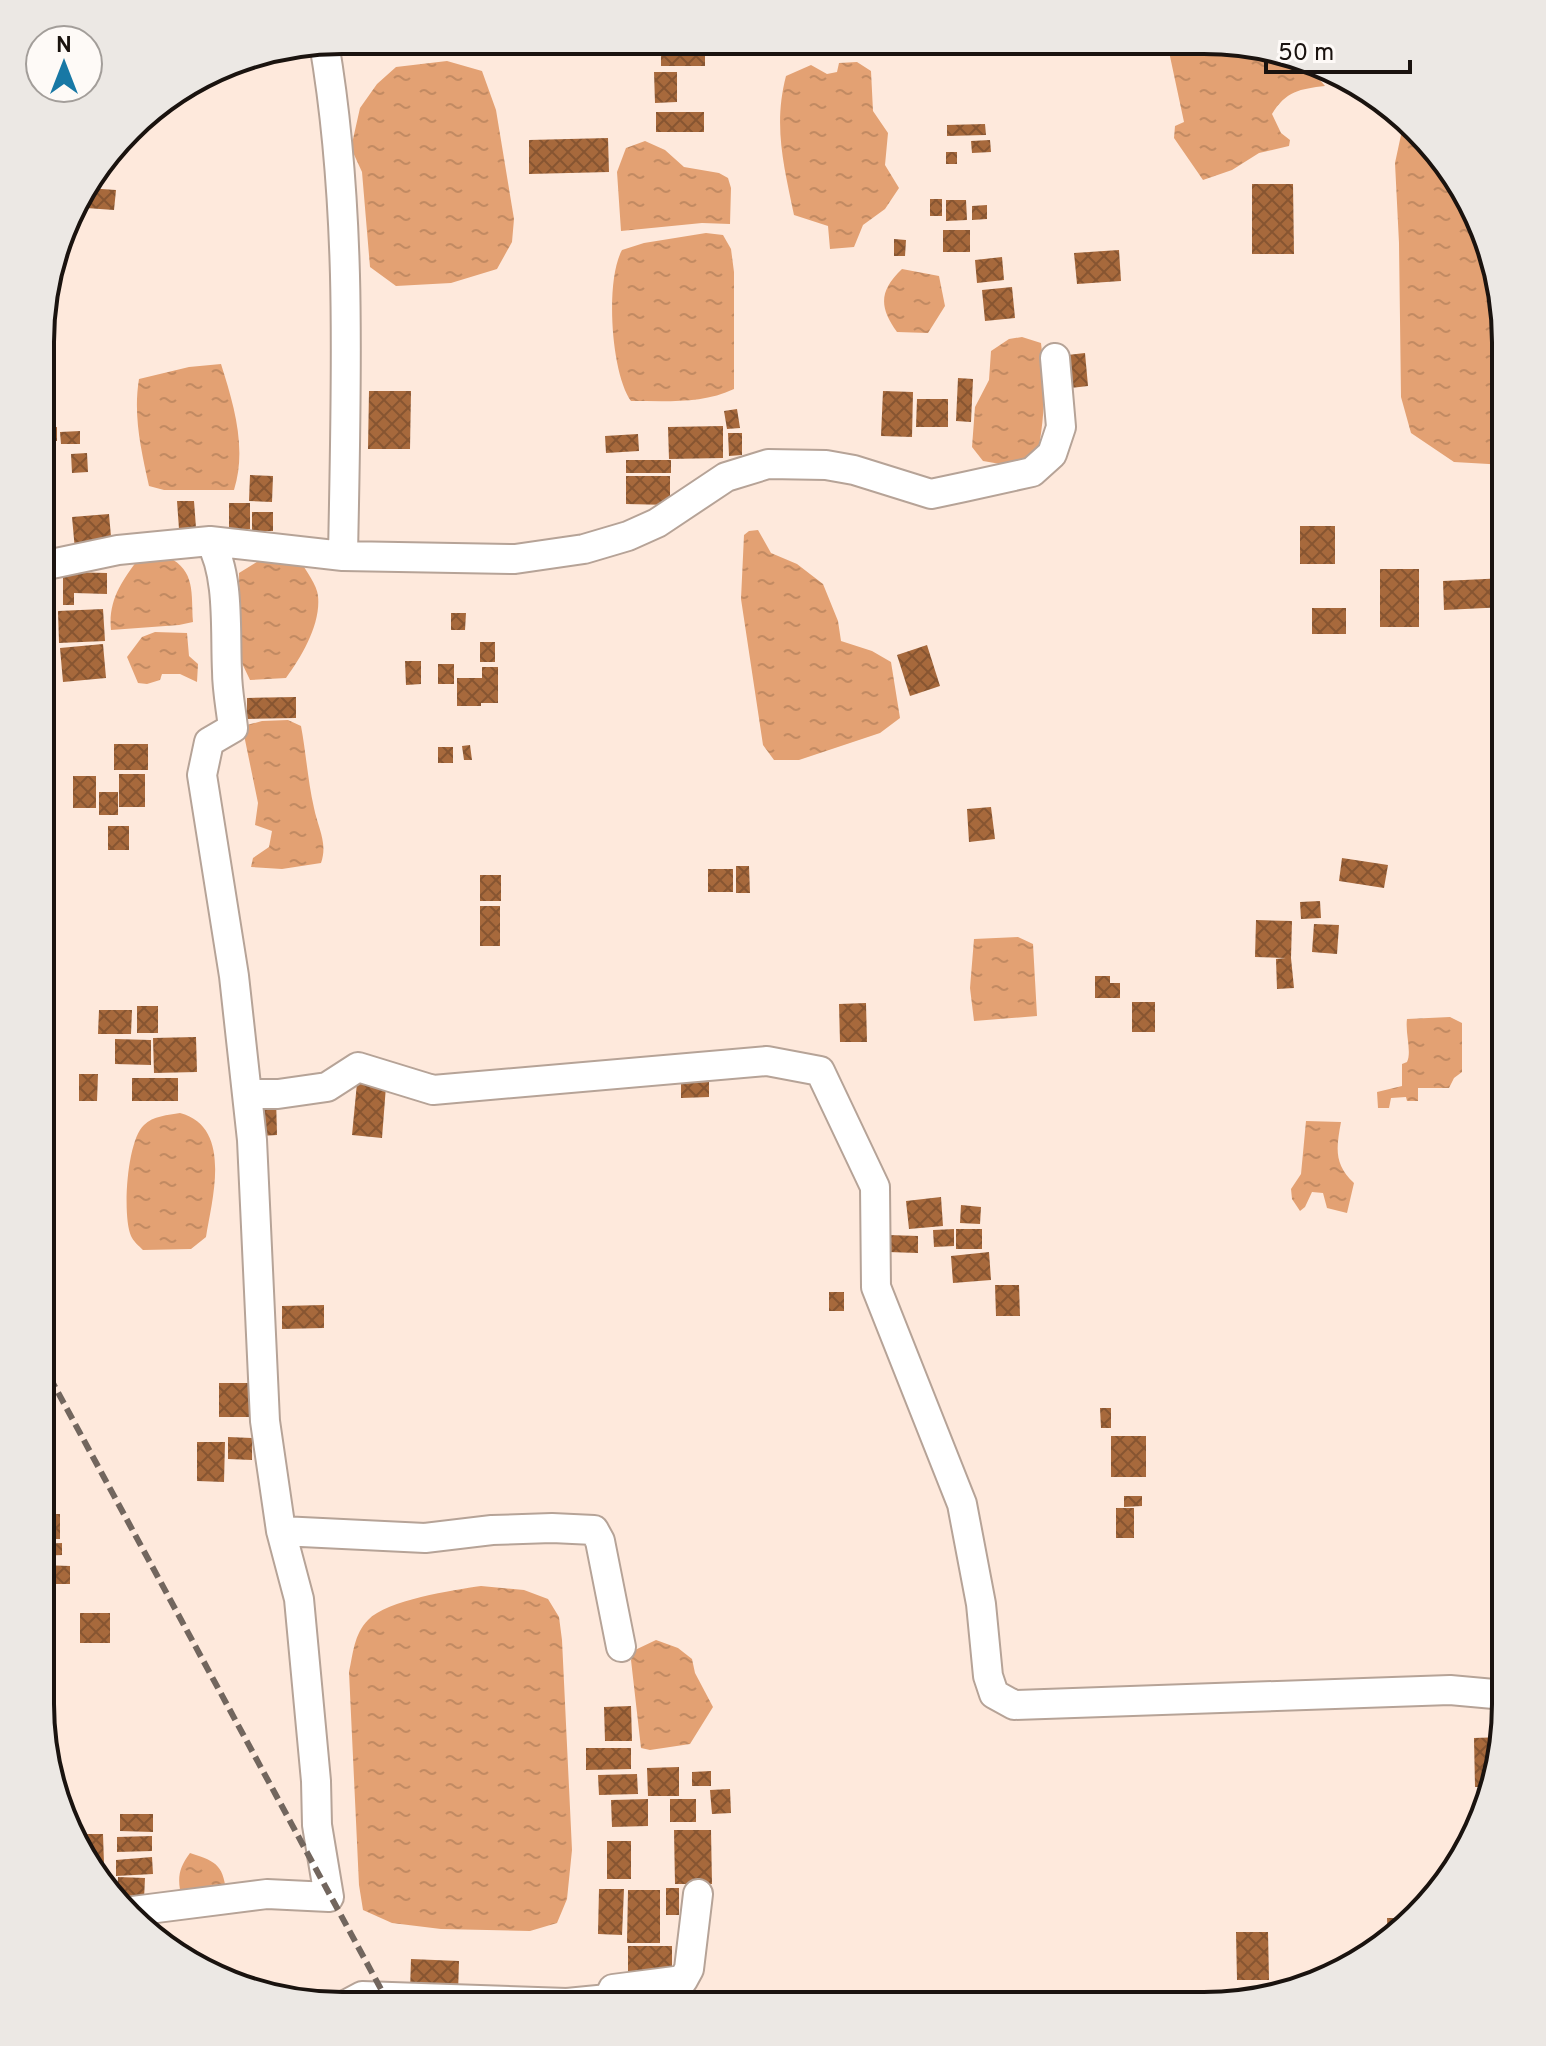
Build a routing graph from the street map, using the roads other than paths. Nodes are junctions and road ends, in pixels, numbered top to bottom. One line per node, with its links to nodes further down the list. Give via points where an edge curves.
1 (326, 55): 4 (street, via 343,241)
2 (1055, 358): 4 (street, via 1061,427 1052,454 1032,472 931,494 854,470 768,464 726,477 657,523 584,549 515,559)
3 (210, 541): 4 (street); 5 (street, via 118,550); 6 (street, via 217,552 225,604 233,728 209,742 202,775)
4 (343, 556)
5 (54, 563)
6 (247, 1094): 7 (street, via 265,1421); 9 (street, via 327,1087 358,1067 433,1090 767,1061 820,1071 875,1187 876,1287 962,1504 994,1694 1014,1705 1450,1690)
7 (281, 1531): 8 (street, via 425,1538 492,1530 594,1530); 11 (street, via 299,1599 317,1825 329,1897 267,1894)
8 (621, 1647)
9 (1492, 1694)
10 (698, 1894): 12 (street, via 689,1969 683,1980)
11 (140, 1910)
12 (612, 1992)

